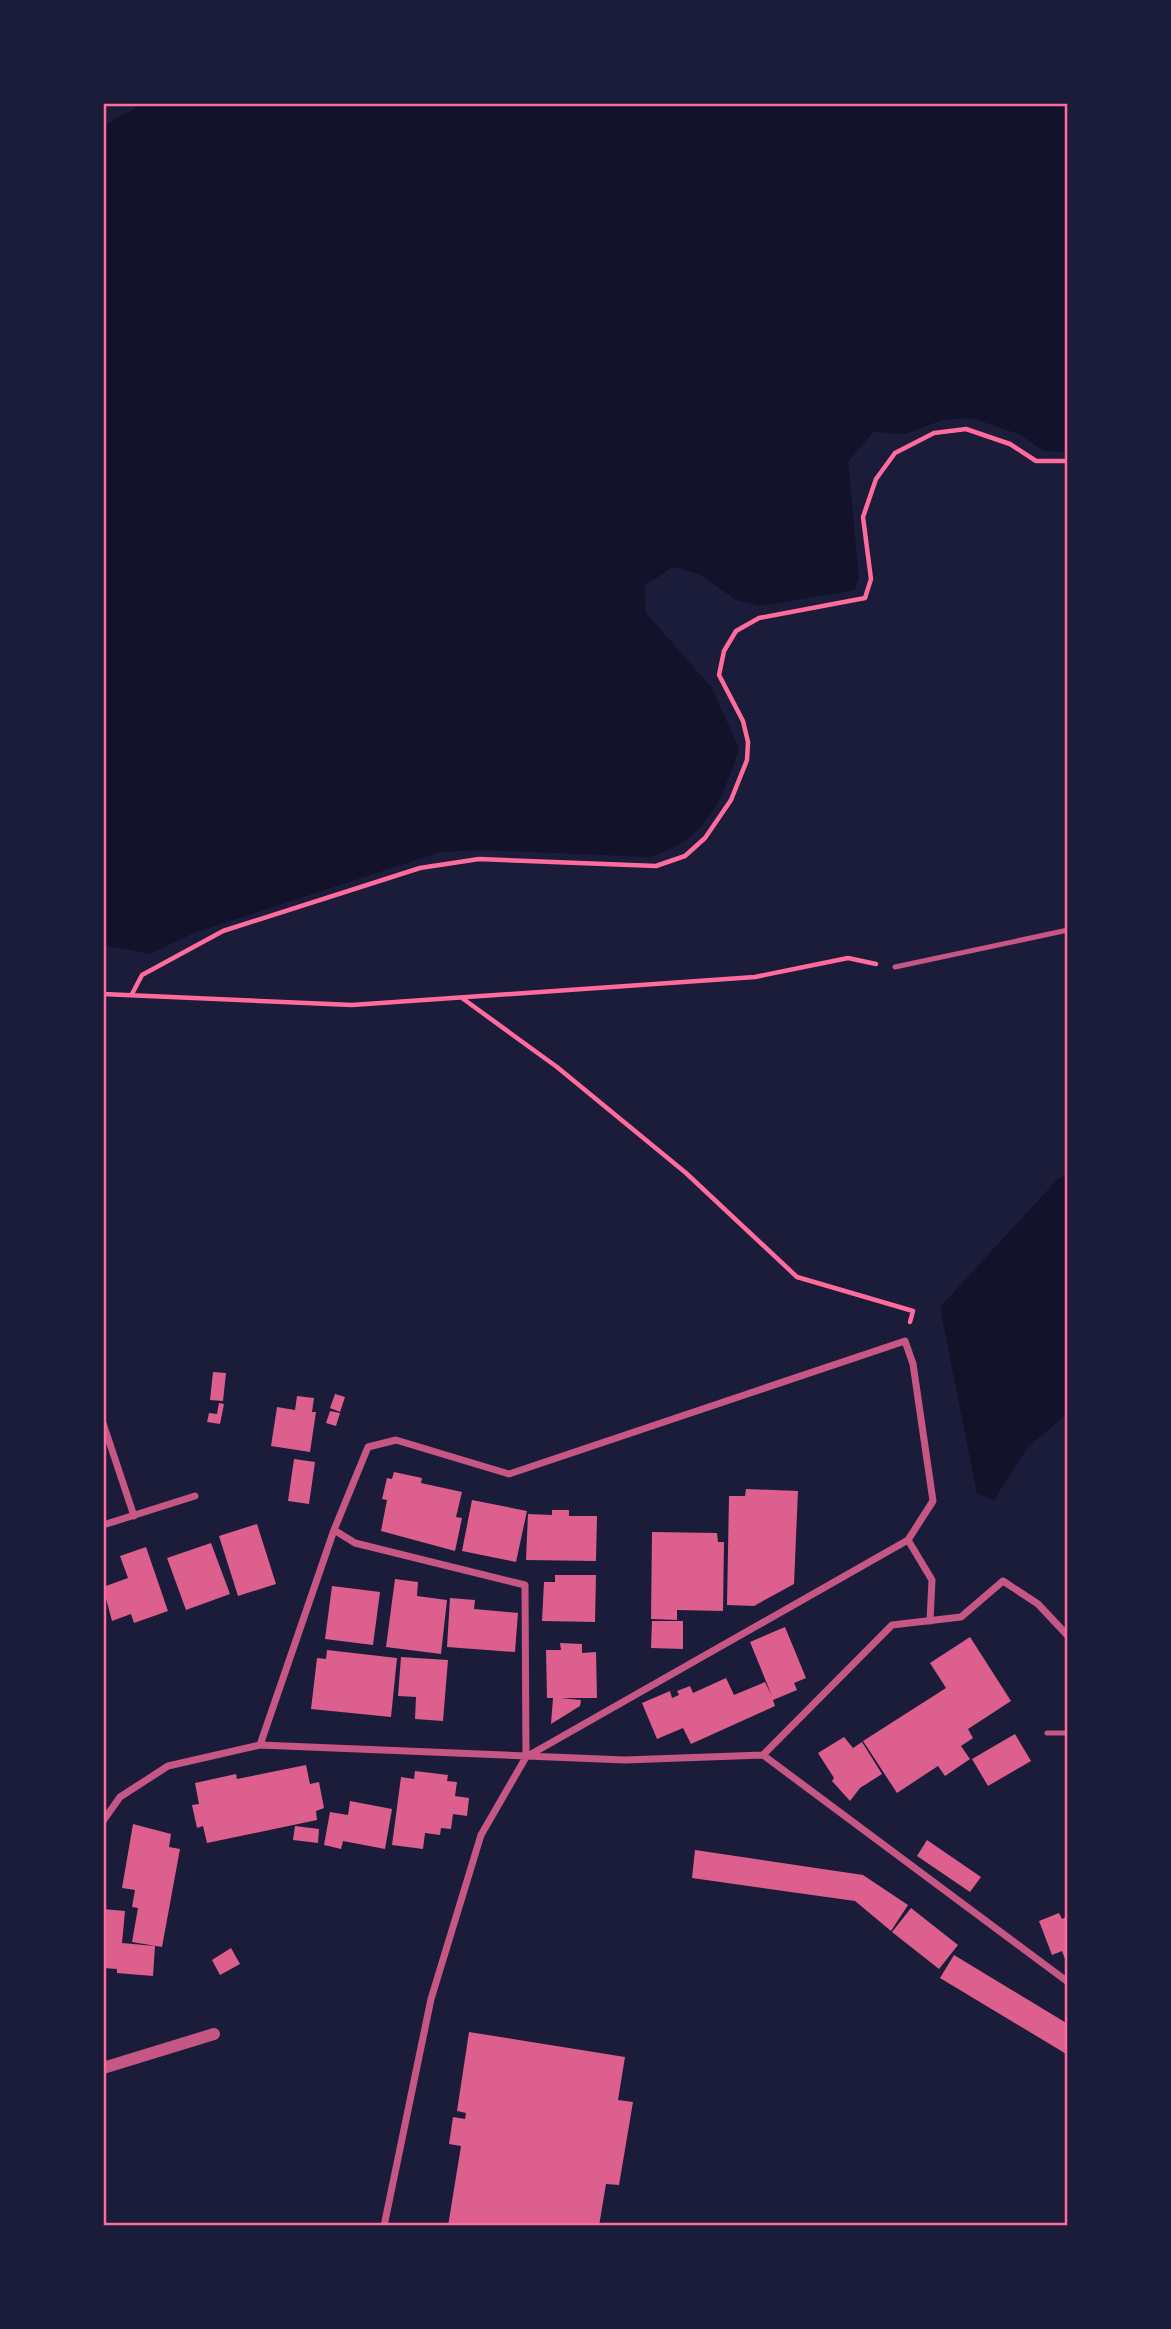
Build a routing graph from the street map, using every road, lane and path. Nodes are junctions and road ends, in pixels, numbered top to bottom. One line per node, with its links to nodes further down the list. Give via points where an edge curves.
1 (1068, 461): 5 (path, via 1036,461 1010,444 966,429 934,433 895,453 876,479 863,517 871,579 865,598 759,618 736,631 724,651 719,675 743,721 747,760 731,800 705,838 685,856 656,866 479,859 420,868 223,931 142,975)
2 (1068, 930): 3 (lane)
3 (895, 967): 6 (path, via 848,958 755,977)
4 (103, 994): 5 (path)
5 (132, 994): 6 (path, via 352,1005)
6 (462, 997): 7 (path, via 557,1067 686,1173 797,1277 913,1311)
7 (905, 1341): 12 (street, via 509,1474 396,1440 368,1447); 13 (street, via 913,1364 933,1501)
8 (103, 1423): 10 (street)
9 (195, 1496): 10 (street)
10 (134, 1516): 11 (street)
11 (103, 1525)
12 (334, 1530): 18 (street); 20 (street, via 355,1543 525,1584)
13 (908, 1540): 14 (street, via 932,1580); 20 (street)
14 (930, 1621): 15 (street, via 961,1617 1003,1581 1038,1604); 19 (street, via 892,1625)
15 (1068, 1636)
16 (1047, 1733): 17 (lane)
17 (1068, 1733)
18 (261, 1745): 20 (street); 21 (street, via 168,1766 120,1797)
19 (763, 1755): 20 (street, via 625,1760); 22 (street)
20 (526, 1757): 25 (street, via 481,1835 431,1999)
21 (103, 1821)
22 (1068, 1982)
23 (214, 2034): 24 (street)
24 (103, 2068)
25 (384, 2226)

